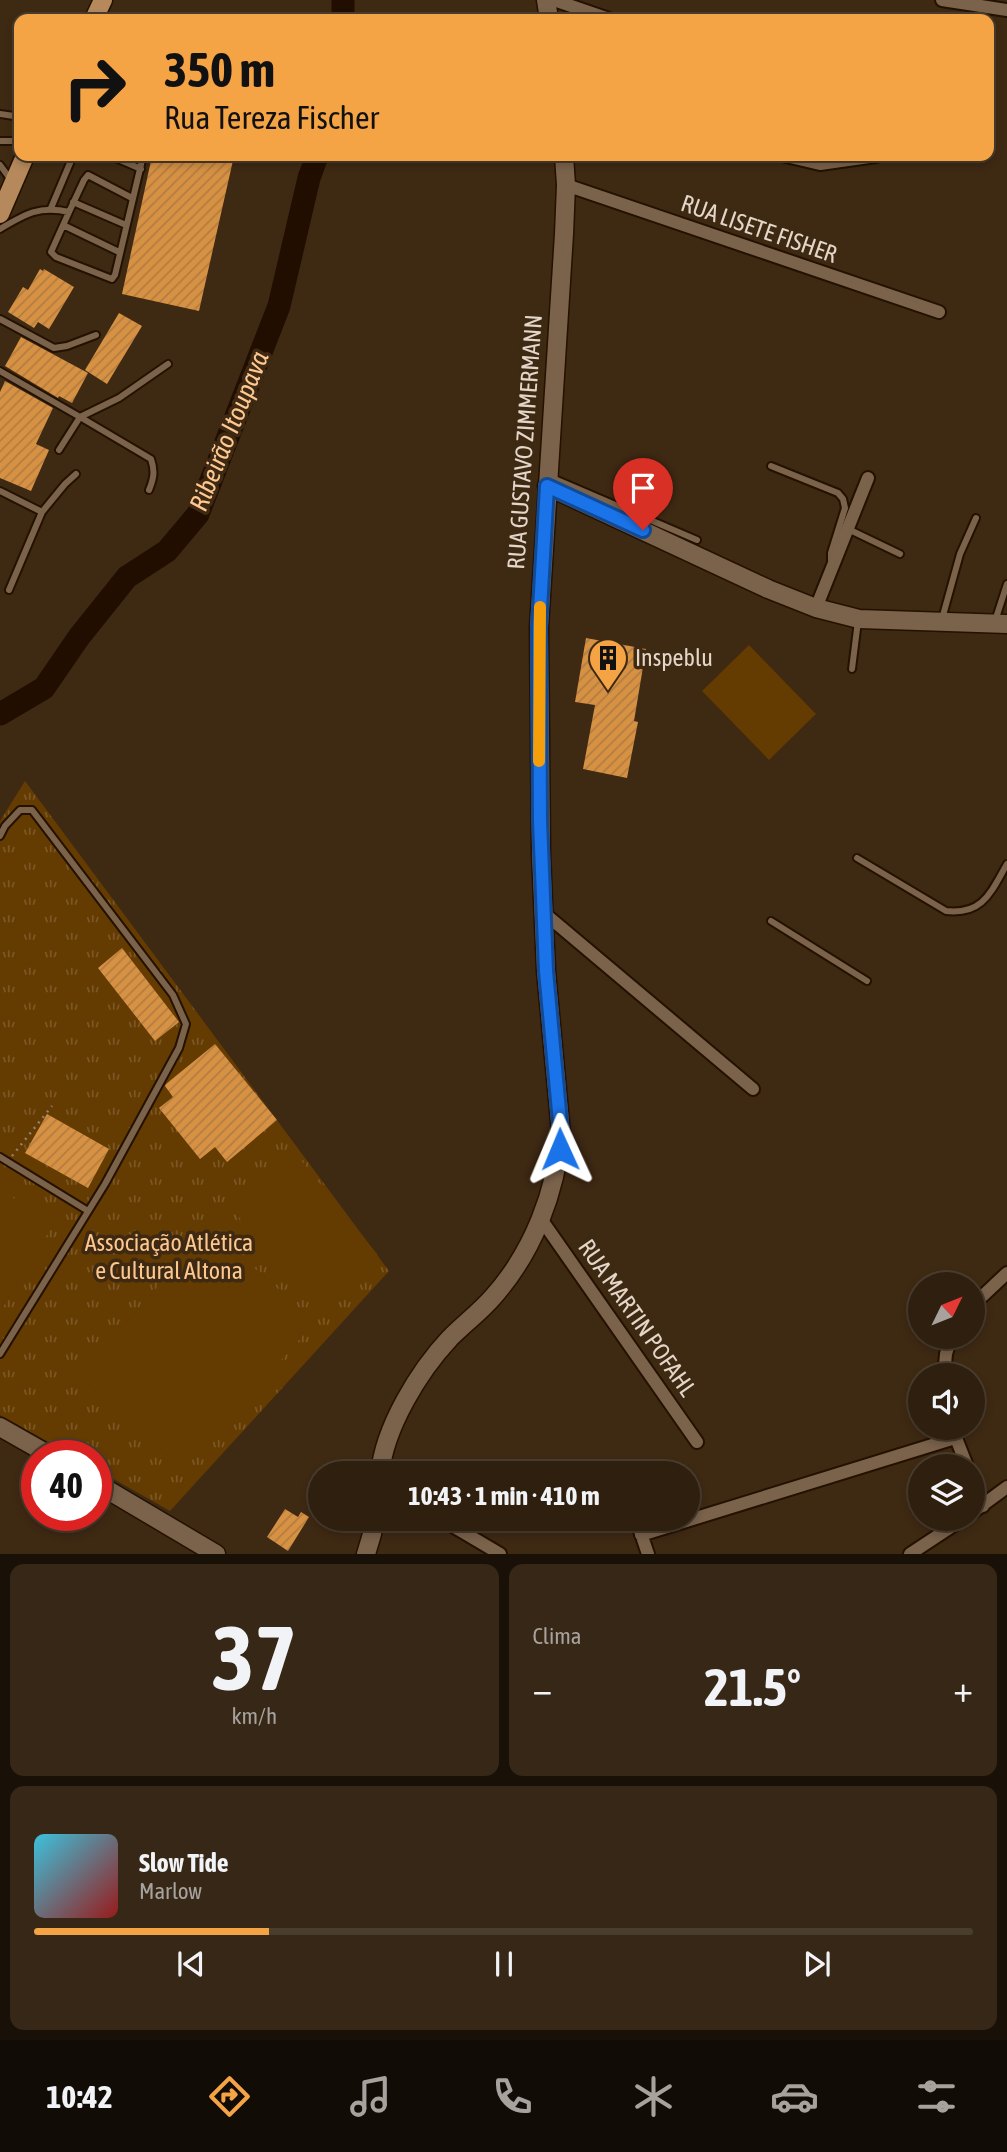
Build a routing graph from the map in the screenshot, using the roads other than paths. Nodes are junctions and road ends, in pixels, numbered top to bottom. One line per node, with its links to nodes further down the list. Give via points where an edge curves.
1 (554, 0): 4 (street)
2 (942, 0): 3 (street)
3 (1007, 10)
4 (595, 14)
5 (23, 161): 14 (main road)
6 (71, 161): 18 (lane)
7 (123, 161): 13 (lane)
8 (142, 161): 13 (lane)
9 (564, 161): 15 (street, RUA GUSTAVO ZIMMERMANN)
10 (807, 161): 11 (street)
11 (841, 161)
12 (0, 165): 14 (lane)
13 (141, 169): 16 (lane)
14 (13, 183): 20 (main road)
15 (566, 186): 25 (street, RUA LISETE FISHER); 35 (street, RUA GUSTAVO ZIMMERMANN)
16 (132, 198): 17 (lane, via 88,175); 22 (lane)
17 (74, 202): 19 (lane); 22 (lane)
18 (51, 208): 19 (lane); 23 (lane, via 39,209)
19 (69, 212): 21 (lane)
20 (0, 214)
21 (63, 225): 24 (lane); 24 (lane, via 51,248 56,257 112,279)
22 (126, 225): 24 (lane)
23 (0, 229)
24 (120, 251)
25 (939, 312)
26 (0, 319): 27 (lane, via 54,348)
27 (96, 335)
28 (168, 364): 30 (lane, via 119,398)
29 (0, 371): 30 (lane)
30 (80, 417): 31 (lane); 36 (lane, via 151,459 155,469)
31 (59, 450)
32 (771, 466): 43 (lane, via 843,499 845,508 831,553)
33 (76, 474): 38 (lane)
34 (868, 478): 40 (street)
35 (548, 481): 41 (lane); 46 (street); 54 (street, RUA GUSTAVO ZIMMERMANN, via 539,627)
36 (149, 490)
37 (0, 491): 38 (lane)
38 (42, 512): 45 (lane)
39 (976, 518): 48 (lane, via 960,554)
40 (848, 529): 42 (lane); 43 (street)
41 (697, 541)
42 (900, 554)
43 (833, 565): 46 (street)
44 (1007, 584): 49 (lane)
45 (9, 590)
46 (816, 608): 47 (street)
47 (859, 619): 48 (street); 50 (lane)
48 (942, 621): 49 (street)
49 (1000, 623)
50 (852, 669)
51 (0, 836): 59 (lane, via 20,810 32,810 173,995 186,1024 180,1048)
52 (857, 858): 53 (lane, via 946,911 957,912 978,906 988,897)
53 (1007, 864)
54 (544, 913): 57 (street); 60 (street, RUA GUSTAVO ZIMMERMANN, via 561,1133 556,1173)
55 (771, 921): 56 (lane)
56 (867, 981)
57 (753, 1089)
58 (0, 1157): 59 (lane)
59 (88, 1211): 63 (lane)
60 (541, 1219): 67 (street, RUA MARTIN POFAHL); 68 (street, RUA GUSTAVO ZIMMERMANN, via 493,1297 448,1340 421,1376 400,1411)
61 (1007, 1273): 62 (street)
62 (985, 1293)
63 (0, 1354)
64 (0, 1427): 65 (street)
65 (23, 1440)
66 (932, 1440): 76 (street)
67 (697, 1442)
68 (382, 1461)
69 (1007, 1487): 71 (street)
70 (112, 1492): 77 (street)
71 (985, 1504)
72 (371, 1531): 78 (street)
73 (462, 1531): 79 (street)
74 (640, 1531): 76 (street)
75 (944, 1531): 81 (street)
76 (641, 1535): 80 (street)
77 (216, 1553)
78 (366, 1553)
79 (500, 1553)
80 (648, 1553)
81 (910, 1553)

